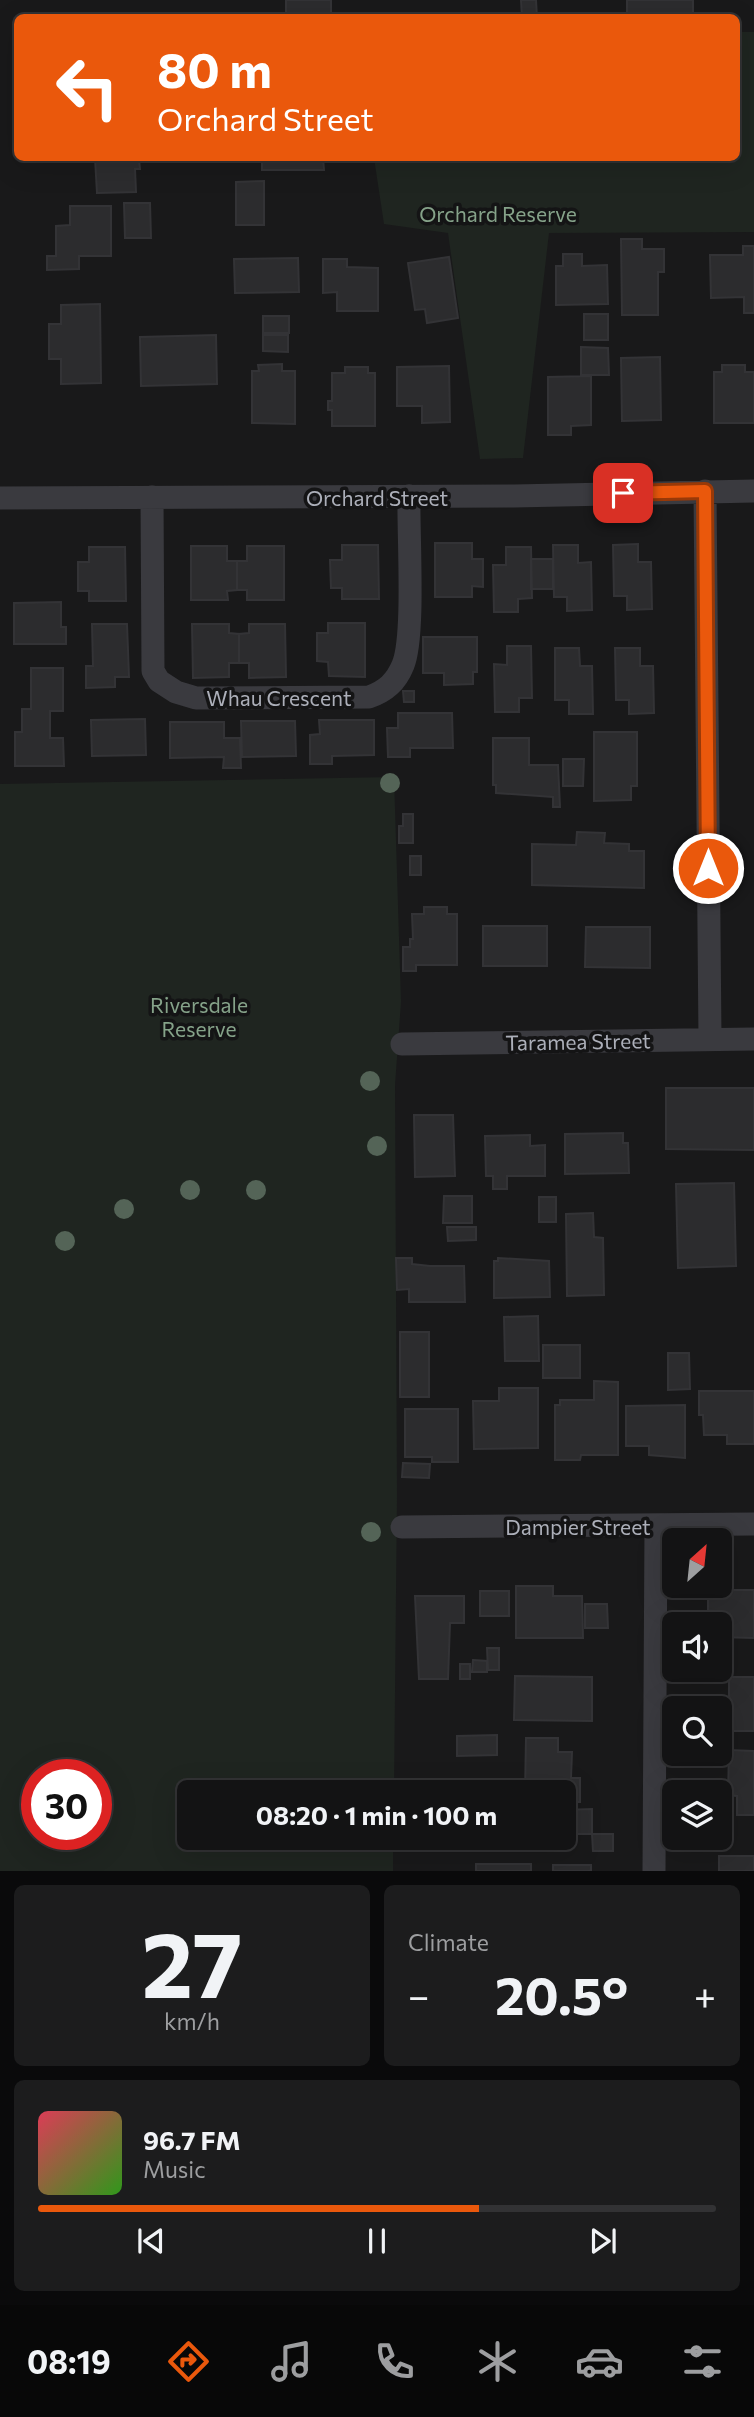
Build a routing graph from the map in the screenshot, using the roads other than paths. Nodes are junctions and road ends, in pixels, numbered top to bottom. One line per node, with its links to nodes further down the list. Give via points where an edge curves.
1 (705, 491): 2 (street, Orchard Street); 3 (street, Orchard Street); 6 (street)
2 (754, 491)
3 (409, 496): 4 (street, Orchard Street); 4 (street, Whau Crescent, via 408,633 405,662 397,678 384,692 369,697 282,698 197,698 159,681 153,670)
4 (152, 497): 5 (street, Orchard Street)
5 (0, 498)
6 (710, 1039): 7 (street, Taramea Street); 8 (street, Taramea Street)
7 (754, 1039)
8 (402, 1044)
9 (754, 1524): 10 (street, Dampier Street)
10 (656, 1526): 11 (street, Dampier Street); 12 (street)
11 (402, 1527)
12 (654, 1871)

